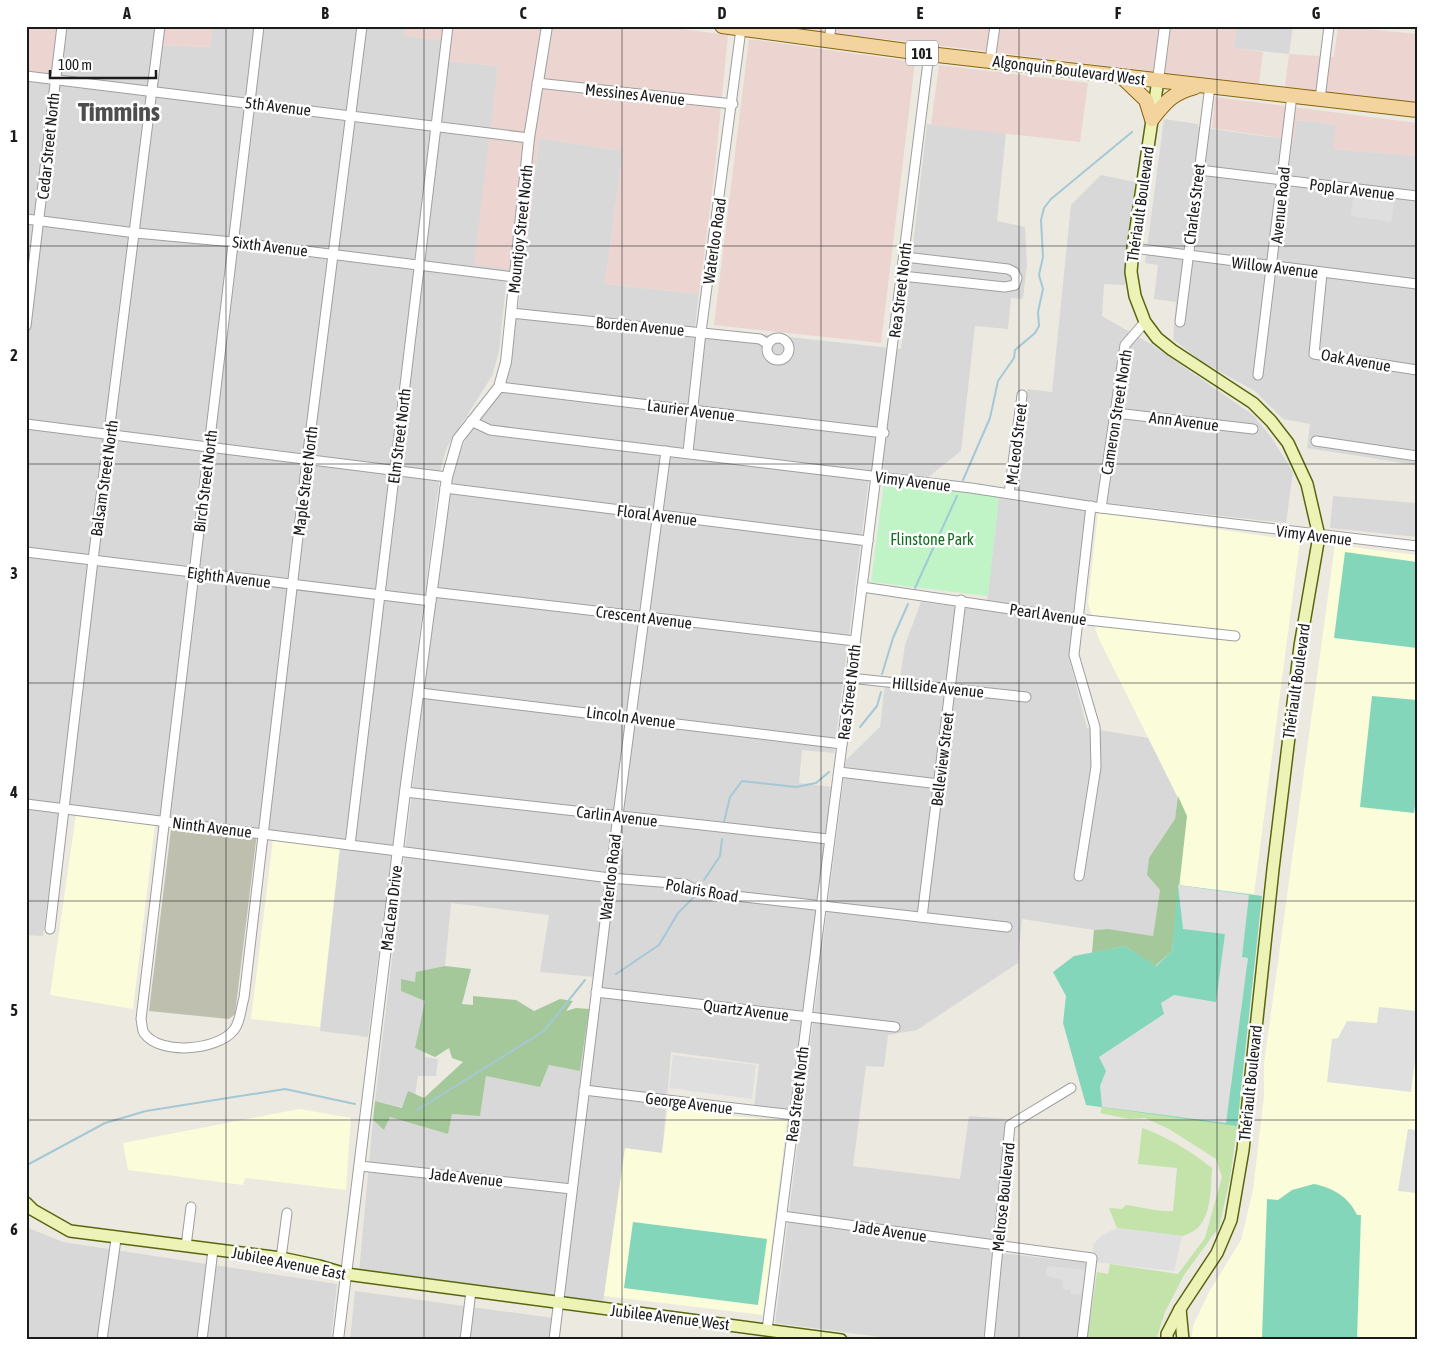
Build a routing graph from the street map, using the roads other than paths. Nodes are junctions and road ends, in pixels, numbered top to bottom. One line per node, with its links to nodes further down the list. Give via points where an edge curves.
1 (62, 26): 18 (street, Cedar Street North)
2 (160, 26): 22 (street, Balsam Street North)
3 (259, 26): 25 (street, Birch Street North)
4 (362, 26): 28 (street, Maple Street North)
5 (448, 26): 30 (street, Elm Street North)
6 (547, 26): 20 (street, Mountjoy Street North)
7 (722, 26): 12 (main road, Algonquin Boulevard West / 101)
8 (831, 26): 13 (street)
9 (995, 26): 15 (street)
10 (1165, 26): 19 (street)
11 (1329, 26): 24 (street)
12 (741, 29): 13 (main road, Algonquin Boulevard West / 101); 26 (street, Waterloo Road)
13 (829, 41): 14 (main road, Algonquin Boulevard West / 101)
14 (929, 54): 15 (main road, Algonquin Boulevard West / 101); 42 (street, Rea Street North)
15 (990, 61): 17 (main road, Algonquin Boulevard West / 101)
16 (26, 76): 18 (street, 5th Avenue)
17 (1121, 76): 19 (main road, Algonquin Boulevard West / 101); 29 (main road, via 1146,100)
18 (56, 79): 22 (street, 5th Avenue); 36 (street, Cedar Street North)
19 (1158, 80): 21 (main road, Algonquin Boulevard West / 101); 29 (main road, Thériault Boulevard)
20 (536, 83): 26 (street, Messines Avenue); 31 (street, Mountjoy Street North)
21 (1205, 86): 23 (main road, Algonquin Boulevard West / 101); 29 (main road, via 1179,92 1164,103); 32 (street, Charles Street)
22 (152, 91): 25 (street, 5th Avenue); 37 (street, Balsam Street North)
23 (1292, 95): 24 (main road, Algonquin Boulevard West / 101); 33 (street, Avenue Road)
24 (1320, 99): 27 (main road, Algonquin Boulevard West / 101)
25 (250, 103): 28 (street, 5th Avenue); 38 (street, Birch Street North)
26 (733, 104): 53 (street, Waterloo Road)
27 (1417, 110)
28 (350, 115): 30 (street, 5th Avenue); 40 (street, Maple Street North)
29 (1152, 119): 39 (main road, Thériault Boulevard)
30 (436, 126): 31 (street, 5th Avenue); 43 (street, Elm Street North)
31 (529, 138): 47 (street, Mountjoy Street North)
32 (1198, 170): 33 (street, Poplar Avenue); 41 (street, Charles Street)
33 (1282, 180): 34 (street, Poplar Avenue); 44 (street, Avenue Road)
34 (1417, 196)
35 (26, 220): 36 (street, Sixth Avenue)
36 (40, 221): 37 (street, Sixth Avenue); 52 (street, Cedar Street North)
37 (136, 233): 38 (street, Sixth Avenue); 65 (street, Balsam Street North)
38 (233, 242): 40 (street, Sixth Avenue); 67 (street, Birch Street North)
39 (1132, 248): 41 (street, Willow Avenue); 50 (main road, Thériault Boulevard, via 1135,296)
40 (333, 254): 43 (street, Sixth Avenue); 71 (street, Maple Street North)
41 (1188, 256): 44 (street, Willow Avenue); 51 (street, Charles Street)
42 (905, 257): 46 (street, Rea Street North); 46 (street, via 1008,269 1017,278 1015,285 1005,287)
43 (419, 265): 47 (street, Sixth Avenue); 72 (street, Elm Street North)
44 (1273, 267): 45 (street, Willow Avenue); 56 (street, Avenue Road)
45 (1322, 273): 48 (street, Willow Avenue); 55 (street, Oak Avenue, via 1314,354)
46 (902, 276): 64 (street, Rea Street North)
47 (514, 277): 49 (street, Mountjoy Street North)
48 (1417, 284)
49 (511, 314): 53 (street, Borden Avenue); 57 (street, Mountjoy Street North, via 506,362)
50 (1145, 322): 60 (street, Cameron Street North, via 1125,346); 79 (main road, Thériault Boulevard, via 1172,350 1253,403 1271,421 1288,443 1307,484)
51 (1180, 322)
52 (26, 326)
53 (702, 332): 54 (street, Borden Avenue, via 760,339); 59 (street, Waterloo Road)
54 (768, 344)
55 (1417, 370)
56 (1258, 375)
57 (499, 387): 59 (street, Laurier Avenue); 61 (street, Mountjoy Street North)
58 (1022, 395): 75 (street, McLeod Street)
59 (694, 410): 64 (street, Laurier Avenue); 69 (street, Waterloo Road)
60 (1116, 413): 63 (street, Ann Avenue); 77 (street, Cameron Street North)
61 (471, 422): 68 (street, Vimy Avenue, via 490,430); 74 (street, via 458,439)
62 (26, 424): 65 (street, Floral Avenue)
63 (1253, 429)
64 (884, 433): 73 (street, Rea Street North)
65 (110, 435): 67 (street, Floral Avenue); 83 (street, Balsam Street North)
66 (1316, 441): 70 (street)
67 (209, 447): 71 (street, Floral Avenue); 84 (street, Birch Street North)
68 (666, 452): 69 (street, Vimy Avenue); 78 (street, Waterloo Road)
69 (688, 452): 73 (street, Vimy Avenue)
70 (1417, 456)
71 (307, 460): 72 (street, Floral Avenue); 85 (street, Maple Street North)
72 (394, 471): 74 (street, Floral Avenue); 87 (street, Elm Street North)
73 (878, 477): 75 (street, Vimy Avenue); 80 (street, Rea Street North)
74 (446, 482): 78 (street, Floral Avenue); 88 (street, MacLean Drive)
75 (1009, 493): 76 (street, Vimy Avenue)
76 (1091, 506): 77 (street, Vimy Avenue); 91 (street)
77 (1101, 508): 79 (street, Vimy Avenue)
78 (658, 515): 80 (street, Floral Avenue); 90 (street, Waterloo Road)
79 (1319, 536): 81 (street, Vimy Avenue); 138 (main road, Thériault Boulevard, via 1300,646 1242,1159 1231,1220 1220,1245)
80 (868, 541): 86 (street, Rea Street North)
81 (1417, 546)
82 (26, 552): 83 (street, Eighth Avenue)
83 (93, 560): 84 (street, Eighth Avenue); 104 (street, Balsam Street North)
84 (194, 573): 85 (street, Eighth Avenue); 106 (street, Birch Street North)
85 (293, 585): 87 (street, Eighth Avenue); 107 (street, Maple Street North)
86 (862, 587): 89 (street, Pearl Avenue); 93 (street, Rea Street North)
87 (380, 595): 88 (street, Eighth Avenue); 109 (street, Elm Street North)
88 (432, 597): 90 (street, Crescent Avenue); 96 (street, MacLean Drive)
89 (961, 600): 91 (street, Pearl Avenue); 95 (street, Belleview Street)
90 (645, 618): 93 (street, Crescent Avenue); 98 (street, Waterloo Road)
91 (1078, 619): 92 (street, Pearl Avenue); 111 (street, via 1074,655 1094,727 1096,767)
92 (1235, 636)
93 (855, 641): 94 (street, Rea Street North)
94 (850, 678): 95 (street, Hillside Avenue); 99 (street, Rea Street North)
95 (951, 688): 97 (street, Hillside Avenue); 101 (street, Belleview Street)
96 (420, 692): 98 (street, Lincoln Avenue); 102 (street, MacLean Drive)
97 (1026, 697)
98 (631, 717): 99 (street, Lincoln Avenue); 105 (street, Waterloo Road)
99 (842, 744): 100 (street, Rea Street North)
100 (839, 772): 101 (street); 108 (street, Rea Street North)
101 (939, 784): 114 (street, Belleview Street)
102 (405, 792): 105 (street, Carlin Avenue); 110 (street, MacLean Drive)
103 (26, 804): 104 (street, Ninth Avenue)
104 (64, 808): 106 (street, Ninth Avenue); 116 (street, Balsam Street North)
105 (618, 816): 108 (street, Carlin Avenue); 112 (street, Waterloo Road)
106 (163, 821): 107 (street, Ninth Avenue); 117 (street, Birch Street North, via 141,1018 144,1033 154,1043 189,1048 224,1040 235,1030 244,998)
107 (264, 834): 109 (street, Ninth Avenue); 117 (street, Maple Street North)
108 (828, 839): 113 (street, Rea Street North)
109 (350, 845): 110 (street, Ninth Avenue)
110 (398, 851): 112 (street, Polaris Road); 124 (street, MacLean Drive)
111 (1080, 876)
112 (610, 878): 113 (street, Polaris Road, via 684,884 700,892); 118 (street, Waterloo Road)
113 (820, 906): 114 (street, Polaris Road); 119 (street, Rea Street North)
114 (922, 917): 115 (street, Polaris Road)
115 (1007, 927)
116 (50, 929)
117 (252, 937)
118 (596, 992): 119 (street, Quartz Avenue); 122 (street, Waterloo Road)
119 (807, 1017): 120 (street, Quartz Avenue); 123 (street, Rea Street North)
120 (895, 1027)
121 (1071, 1088): 132 (street, Melrose Boulevard, via 1010,1125)
122 (584, 1090): 123 (street, George Avenue); 125 (street, Waterloo Road)
123 (794, 1115): 129 (street, Rea Street North)
124 (360, 1166): 125 (street, Jade Avenue); 135 (street, MacLean Drive)
125 (572, 1189): 137 (street, Waterloo Road)
126 (191, 1207): 131 (street)
127 (28, 1209): 130 (main road, Jubilee Avenue East, via 70,1231)
128 (287, 1213): 134 (street)
129 (782, 1216): 132 (street, Jade Avenue); 139 (street, Rea Street North)
130 (116, 1239): 131 (main road, Jubilee Avenue East); 141 (street)
131 (186, 1246): 133 (main road, Jubilee Avenue East)
132 (999, 1247): 147 (street, Melrose Boulevard); 148 (street, Jade Avenue, via 1092,1258)
133 (213, 1250): 134 (main road, Jubilee Avenue East); 142 (street)
134 (281, 1258): 135 (main road, Jubilee Avenue East)
135 (346, 1274): 136 (main road, Jubilee Avenue East); 143 (street, MacLean Drive)
136 (471, 1291): 137 (main road, Jubilee Avenue East); 144 (street)
137 (559, 1303): 139 (main road, Jubilee Avenue West); 145 (street, Waterloo Road)
138 (1180, 1309): 140 (main road, Thériault Boulevard); 149 (main road)
139 (768, 1330): 146 (main road, Jubilee Avenue West)
140 (1166, 1338)
141 (102, 1340)
142 (202, 1340)
143 (338, 1340)
144 (466, 1340)
145 (554, 1340)
146 (841, 1340)
147 (989, 1340)
148 (1082, 1340)
149 (1183, 1340)

